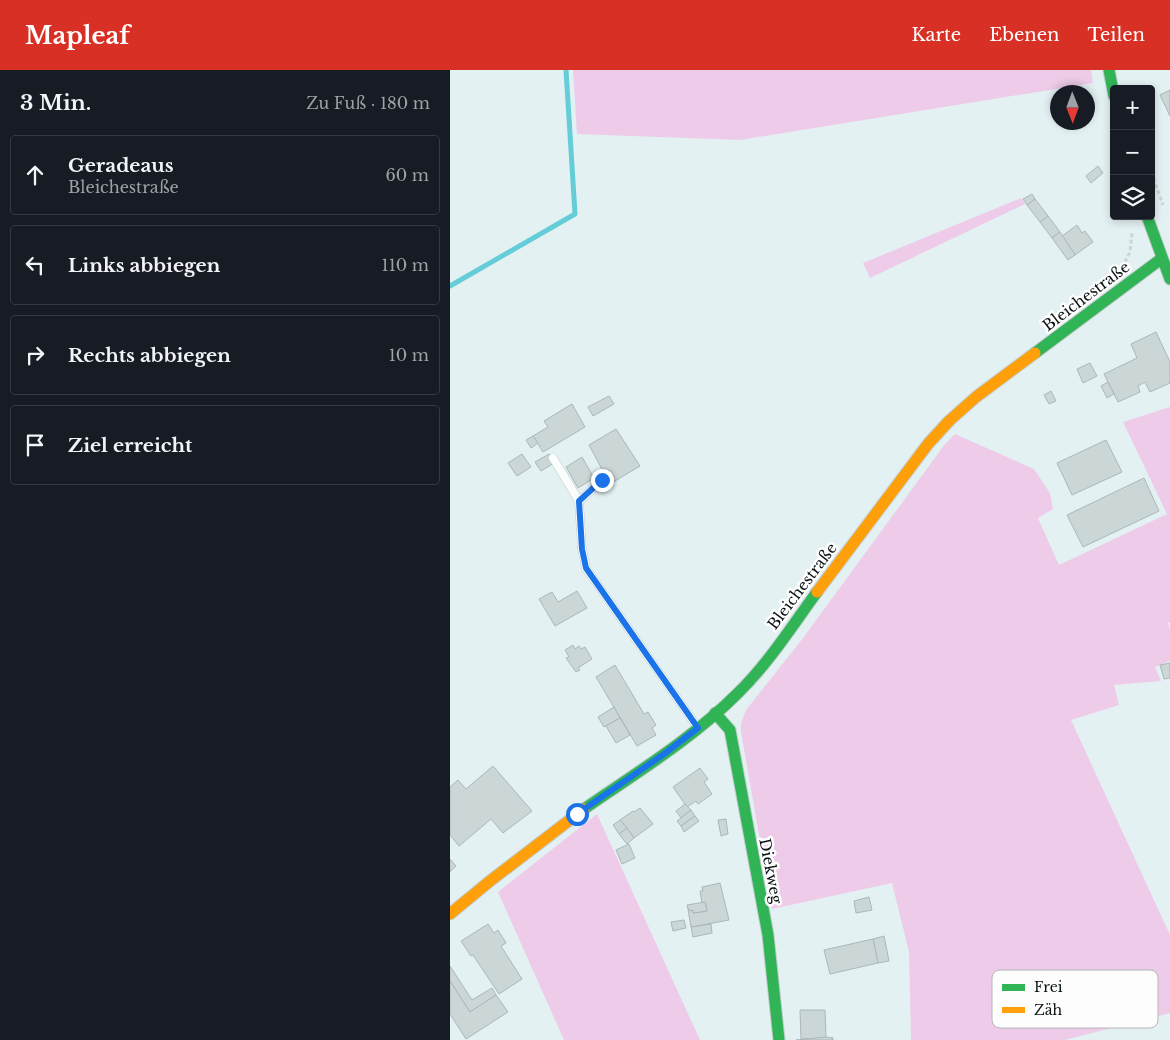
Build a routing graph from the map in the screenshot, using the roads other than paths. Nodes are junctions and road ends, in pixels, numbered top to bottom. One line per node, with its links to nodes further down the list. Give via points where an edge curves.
1 (1109, 70): 2 (street)
2 (1112, 85)
3 (1148, 220): 4 (street)
4 (1162, 259): 5 (street); 9 (street, Bleichestraße, via 1007,373 948,421 762,666)
5 (1170, 279)
6 (553, 458): 8 (lane)
7 (602, 480): 8 (lane)
8 (579, 501): 10 (lane, via 586,568)
9 (716, 713): 10 (street, Bleichestraße); 12 (street, Diekweg, via 730,730 768,935)
10 (698, 728): 11 (street, Bleichestraße, via 569,820)
11 (450, 914)
12 (779, 1040)

